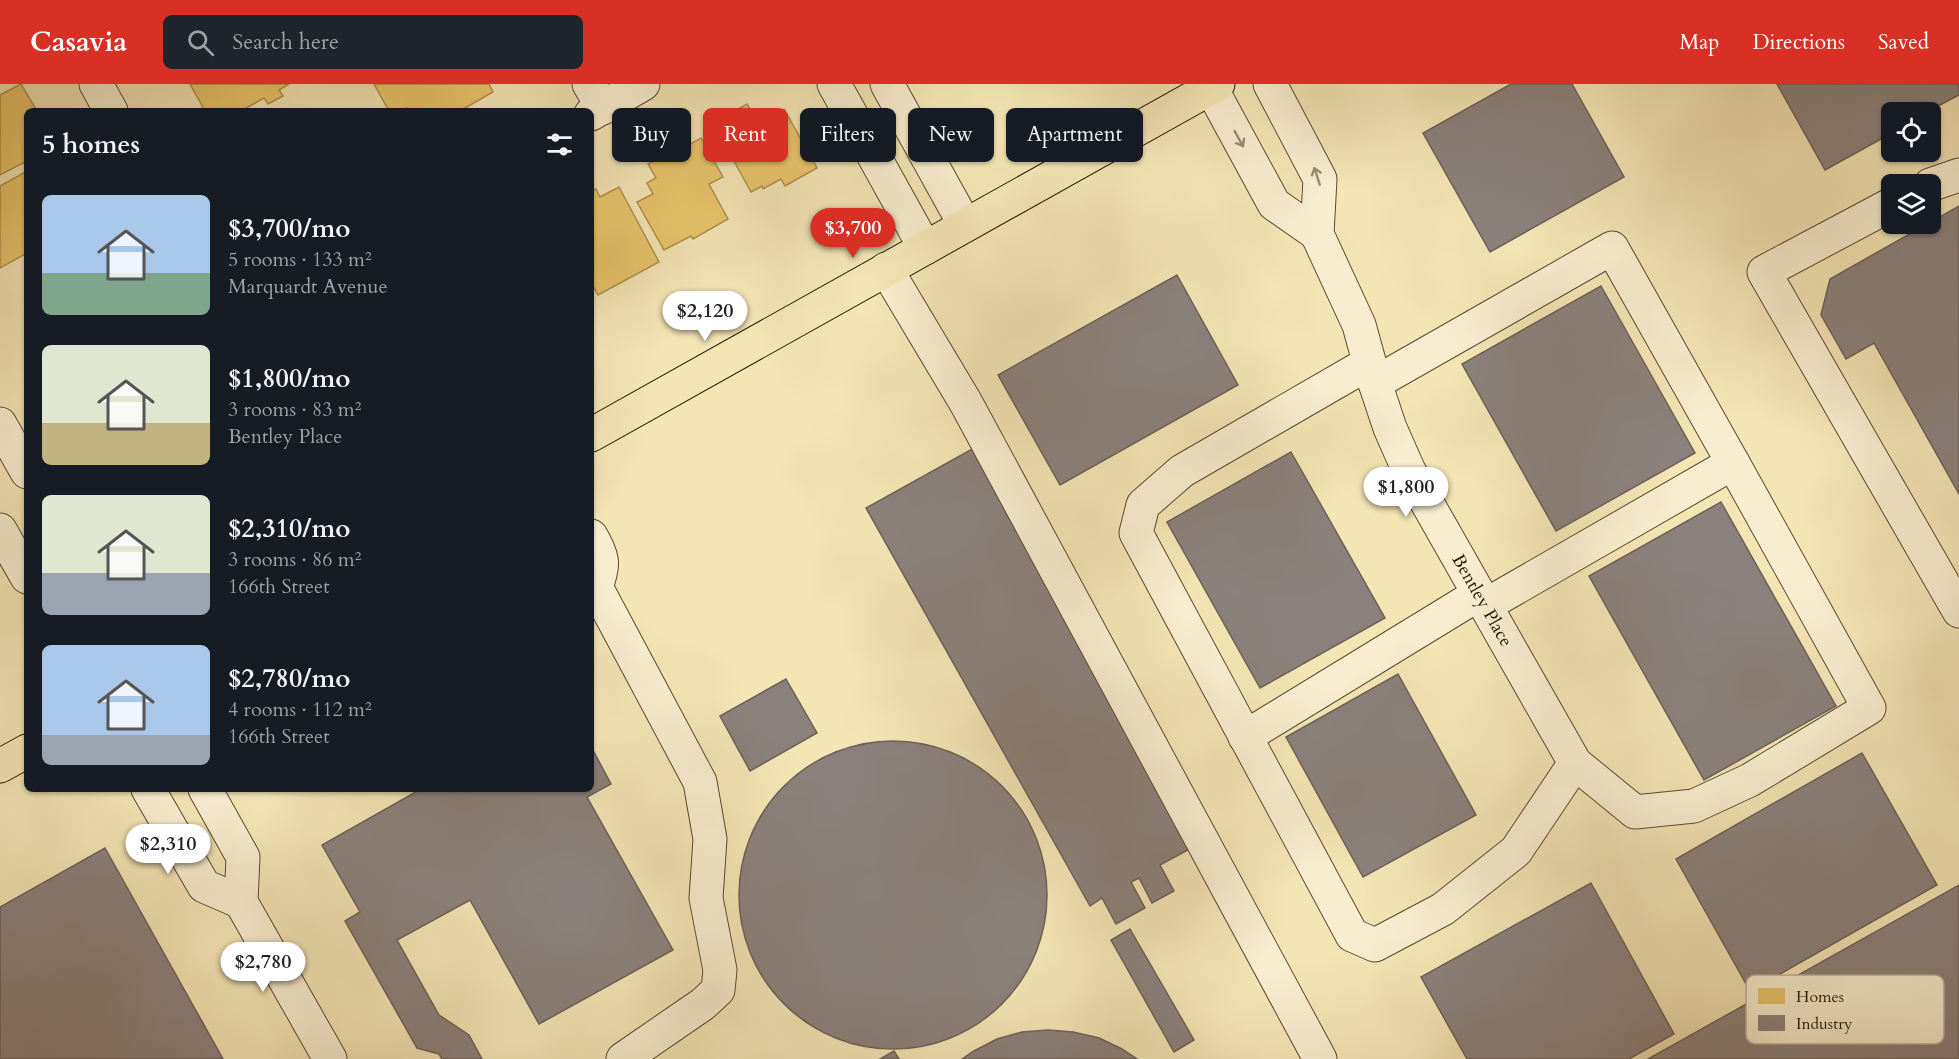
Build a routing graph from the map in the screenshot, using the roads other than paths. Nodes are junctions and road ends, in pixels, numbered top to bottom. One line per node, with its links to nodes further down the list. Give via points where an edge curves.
1 (96, 84): 8 (street)
2 (643, 84): 7 (street)
3 (834, 84): 14 (street)
4 (887, 84): 12 (street)
5 (1270, 84): 13 (street, Bentley Place, one-way to 5, via 1320,179)
6 (1214, 86): 12 (main road); 13 (street, one-way to 13, via 1274,204)
7 (594, 102)
8 (109, 108)
9 (1959, 175): 10 (street)
10 (1941, 181)
11 (1881, 210): 26 (street, via 1764,272)
12 (965, 225): 14 (main road)
13 (1317, 234): 16 (street, Bentley Place, via 1359,325)
14 (925, 248): 15 (main road)
15 (886, 270): 18 (main road); 36 (street, via 966,404)
16 (1372, 373): 19 (street, via 1612,248); 25 (street, Bentley Place, via 1409,471); 27 (street, via 1182,471 1143,505 1136,533)
17 (0, 424): 20 (street)
18 (594, 433)
19 (1733, 463): 25 (street); 29 (street, via 1869,708 1750,780 1694,806 1635,812)
20 (24, 467)
21 (0, 530): 23 (street)
22 (594, 542): 24 (street, via 603,569)
23 (24, 572)
24 (594, 587): 35 (street, via 700,782 710,839 706,898 720,970 718,990 704,1004)
25 (1483, 600): 27 (street); 29 (street, Bentley Place)
26 (1959, 611)
27 (1245, 737): 29 (street, via 1352,935 1375,945 1443,909 1516,851)
28 (24, 753): 30 (main road)
29 (1575, 763)
30 (0, 766)
31 (150, 792): 33 (street, via 204,886)
32 (207, 792): 33 (street, via 243,857)
33 (241, 902): 34 (street)
34 (330, 1059)
35 (623, 1059)
36 (1320, 1059)

